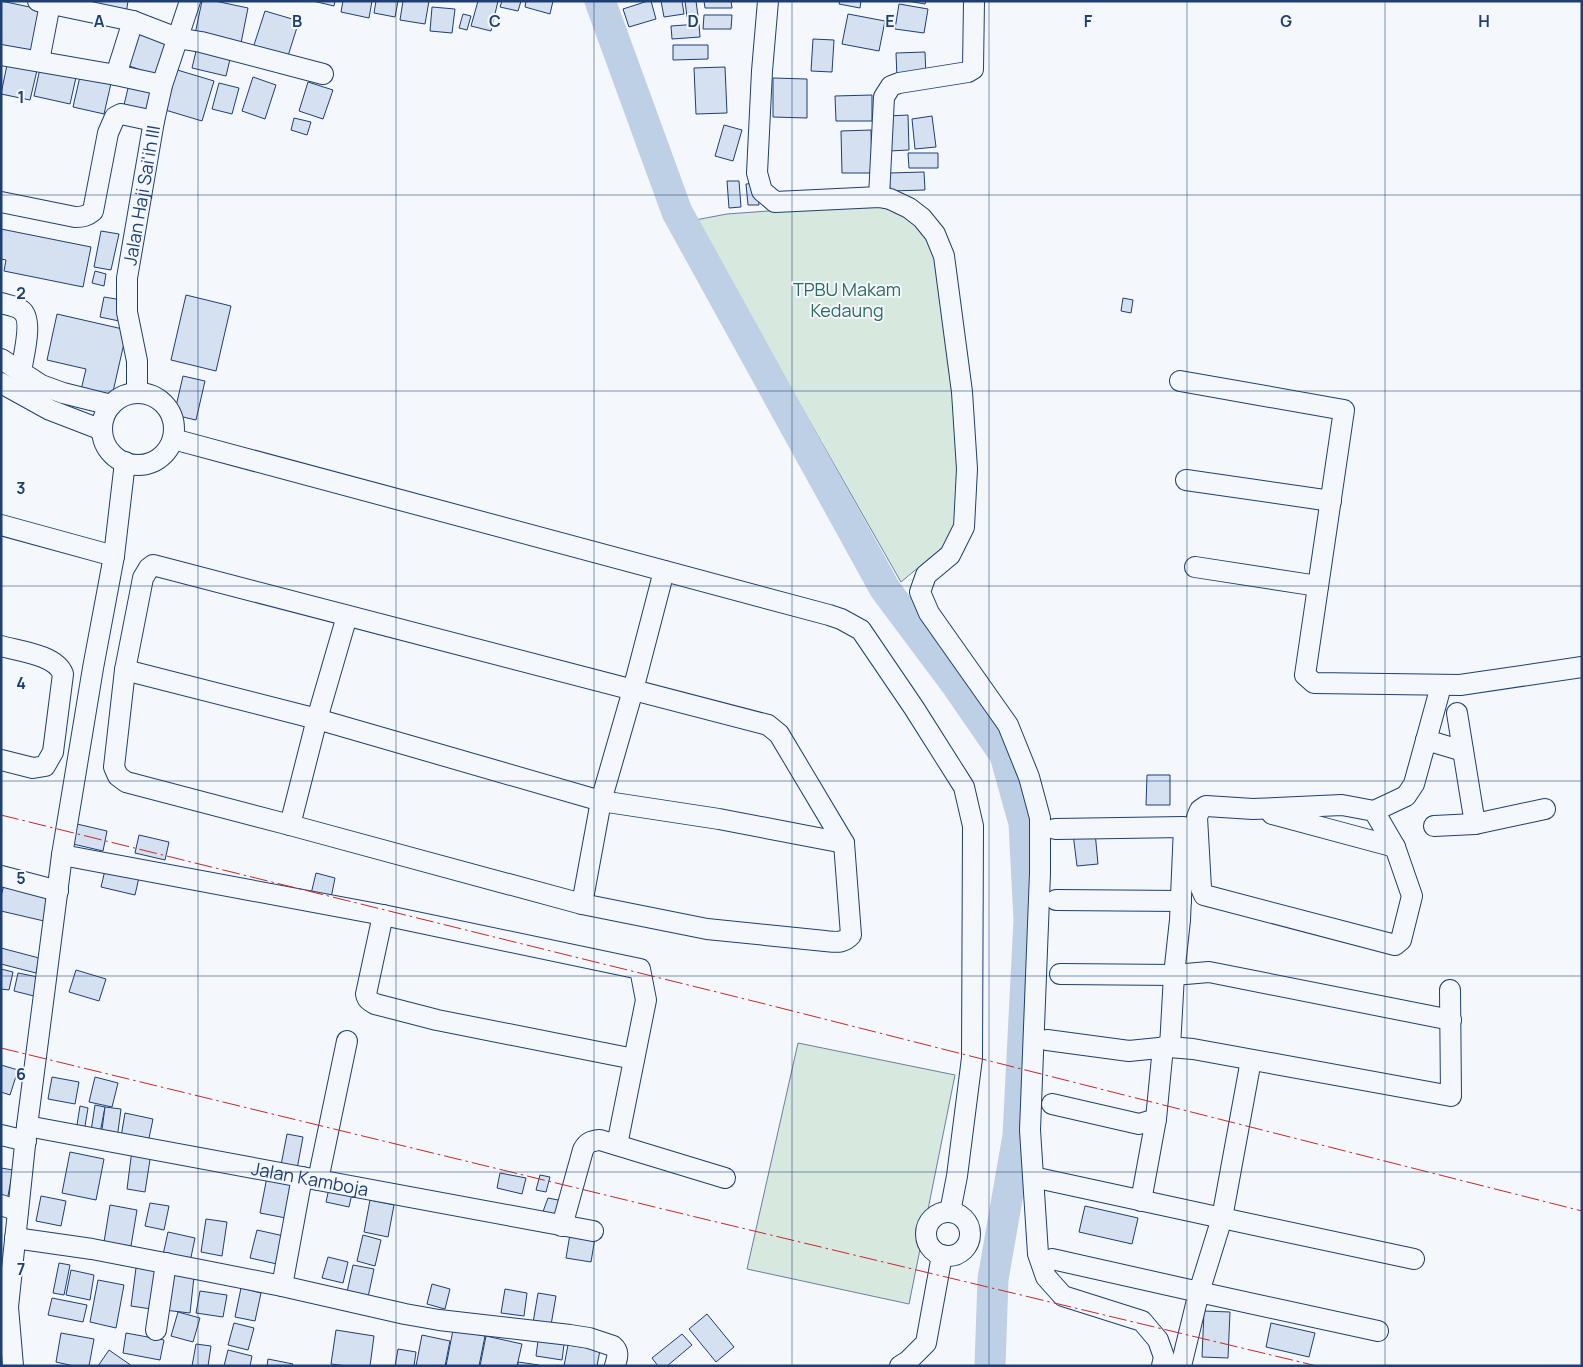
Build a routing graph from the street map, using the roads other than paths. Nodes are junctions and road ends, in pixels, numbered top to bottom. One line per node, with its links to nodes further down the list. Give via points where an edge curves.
1 (190, 1): 6 (street, Jalan Haji Sai'ih III)
2 (768, 1): 13 (street, via 757,172 762,191 775,202)
3 (974, 1): 13 (street, via 973,69 899,83 891,86 884,97)
4 (44, 2): 5 (street); 8 (street)
5 (134, 21): 6 (street); 10 (street)
6 (177, 38): 9 (street); 11 (street, Jalan Haji Sai'ih III)
7 (1, 55): 8 (street)
8 (39, 61): 10 (street)
9 (323, 74)
10 (116, 75): 11 (street)
11 (162, 85): 12 (street, Jalan Haji Sai'ih III)
12 (154, 121): 14 (street, via 121,114 115,117 108,134 93,211 88,215 75,217); 20 (street, Jalan Haji Sai'ih III, via 127,278 127,312 137,361)
13 (878, 197): 96 (street, via 890,198 909,208 935,234 944,256 962,392 968,469 964,527 950,555 926,575 920,592 929,613 1008,725 1029,777 1040,818 1030,1130 1038,1254 1046,1277 1063,1296 1142,1321 1158,1340 1164,1357)
14 (1, 202)
15 (1, 303): 17 (street, via 19,308 28,322)
16 (1, 359): 17 (street)
17 (21, 372): 21 (street, via 56,391)
18 (1180, 381): 26 (street, via 1344,410)
19 (1, 383): 22 (street, via 50,410)
20 (137, 393): 21 (street, via 123,396); 23 (street, via 154,396 168,407 174,423)
21 (111, 405): 22 (street, via 104,417)
22 (102, 430): 24 (street, via 109,450)
23 (173, 440): 24 (street, via 160,459 148,464); 30 (street)
24 (125, 462): 28 (street)
25 (1186, 480): 26 (street)
26 (1331, 501): 31 (street)
27 (1, 525): 28 (street)
28 (114, 556): 53 (street)
29 (1195, 567): 31 (street)
30 (664, 571): 37 (street); 79 (street, via 841,619 862,630 964,787 973,826 972,1058)
31 (1318, 586): 36 (street, via 1305,675 1314,684)
32 (347, 616): 35 (street, via 153,565 143,578); 37 (street); 39 (street)
33 (1, 646): 42 (street, via 41,656 61,668 63,674 53,752 46,766 33,768)
34 (1582, 667): 36 (street)
35 (125, 670): 39 (street); 48 (street, via 114,767 118,776 126,782)
36 (1441, 686): 40 (street)
37 (633, 690): 43 (street); 51 (street, via 768,726 779,734)
38 (1456, 713): 41 (street)
39 (318, 720): 43 (street); 48 (street)
40 (1426, 740): 41 (street); 44 (street, via 1414,784 1406,796)
41 (1462, 751): 47 (street)
42 (1, 760)
43 (600, 801): 51 (street); 58 (street)
44 (1380, 808): 46 (street, via 1342,804); 52 (street)
45 (1545, 808): 47 (street)
46 (1253, 809): 52 (street); 52 (street, via 1206,806 1200,810 1197,817 1204,895 1395,945 1400,940 1412,896)
47 (1475, 824): 49 (street)
48 (290, 825): 58 (street)
49 (1434, 826)
50 (1055, 829): 57 (street, via 1184,827)
51 (844, 843): 58 (street, via 851,935 842,942 707,929)
52 (1396, 847)
53 (62, 855): 55 (street); 59 (street)
54 (1, 876): 55 (street)
55 (58, 891): 71 (street)
56 (1056, 900): 57 (street)
57 (1180, 901): 61 (street)
58 (582, 904)
59 (383, 916): 67 (street, via 640,970 646,1000); 67 (street, via 366,994 367,999 375,1004 437,1020)
60 (1060, 974): 61 (street)
61 (1174, 975): 63 (street, via 1208,972); 66 (street)
62 (1450, 990): 63 (street)
63 (1450, 1020): 68 (street, via 1451,1096)
64 (1047, 1040): 66 (street, via 1129,1051)
65 (348, 1041): 75 (street)
66 (1166, 1047): 68 (street); 70 (street)
67 (634, 1059): 73 (street)
68 (1251, 1060): 80 (street)
69 (1052, 1104): 70 (street, via 1139,1124)
70 (1156, 1119): 77 (street)
71 (26, 1133): 72 (street, Jalan Kamboja); 75 (street, Jalan Kamboja); 78 (street)
72 (1, 1135)
73 (617, 1145): 74 (street); 81 (street, via 591,1141 582,1150)
74 (725, 1178)
75 (310, 1179): 81 (street, Jalan Kamboja); 88 (street)
76 (1042, 1179): 77 (street)
77 (1141, 1201): 80 (street)
78 (10, 1208): 83 (street)
79 (950, 1212): 84 (street, via 933,1217 926,1231 929,1245); 84 (street, via 966,1220 970,1241 961,1252)
80 (1222, 1218): 86 (street); 89 (street)
81 (562, 1226): 82 (street, Jalan Kamboja)
82 (593, 1231)
83 (15, 1238): 87 (street); 90 (street)
84 (942, 1256): 95 (street, via 926,1343)
85 (1052, 1259): 89 (street)
86 (1414, 1259)
87 (166, 1263): 88 (street); 91 (street)
88 (282, 1286): 94 (street, via 405,1314 589,1338 616,1349)
89 (1199, 1292): 92 (street); 97 (street)
90 (5, 1324): 93 (street)
91 (156, 1330)
92 (1378, 1331)
93 (12, 1366)
94 (615, 1366)
95 (900, 1366)
96 (1162, 1366)
97 (1181, 1366)

